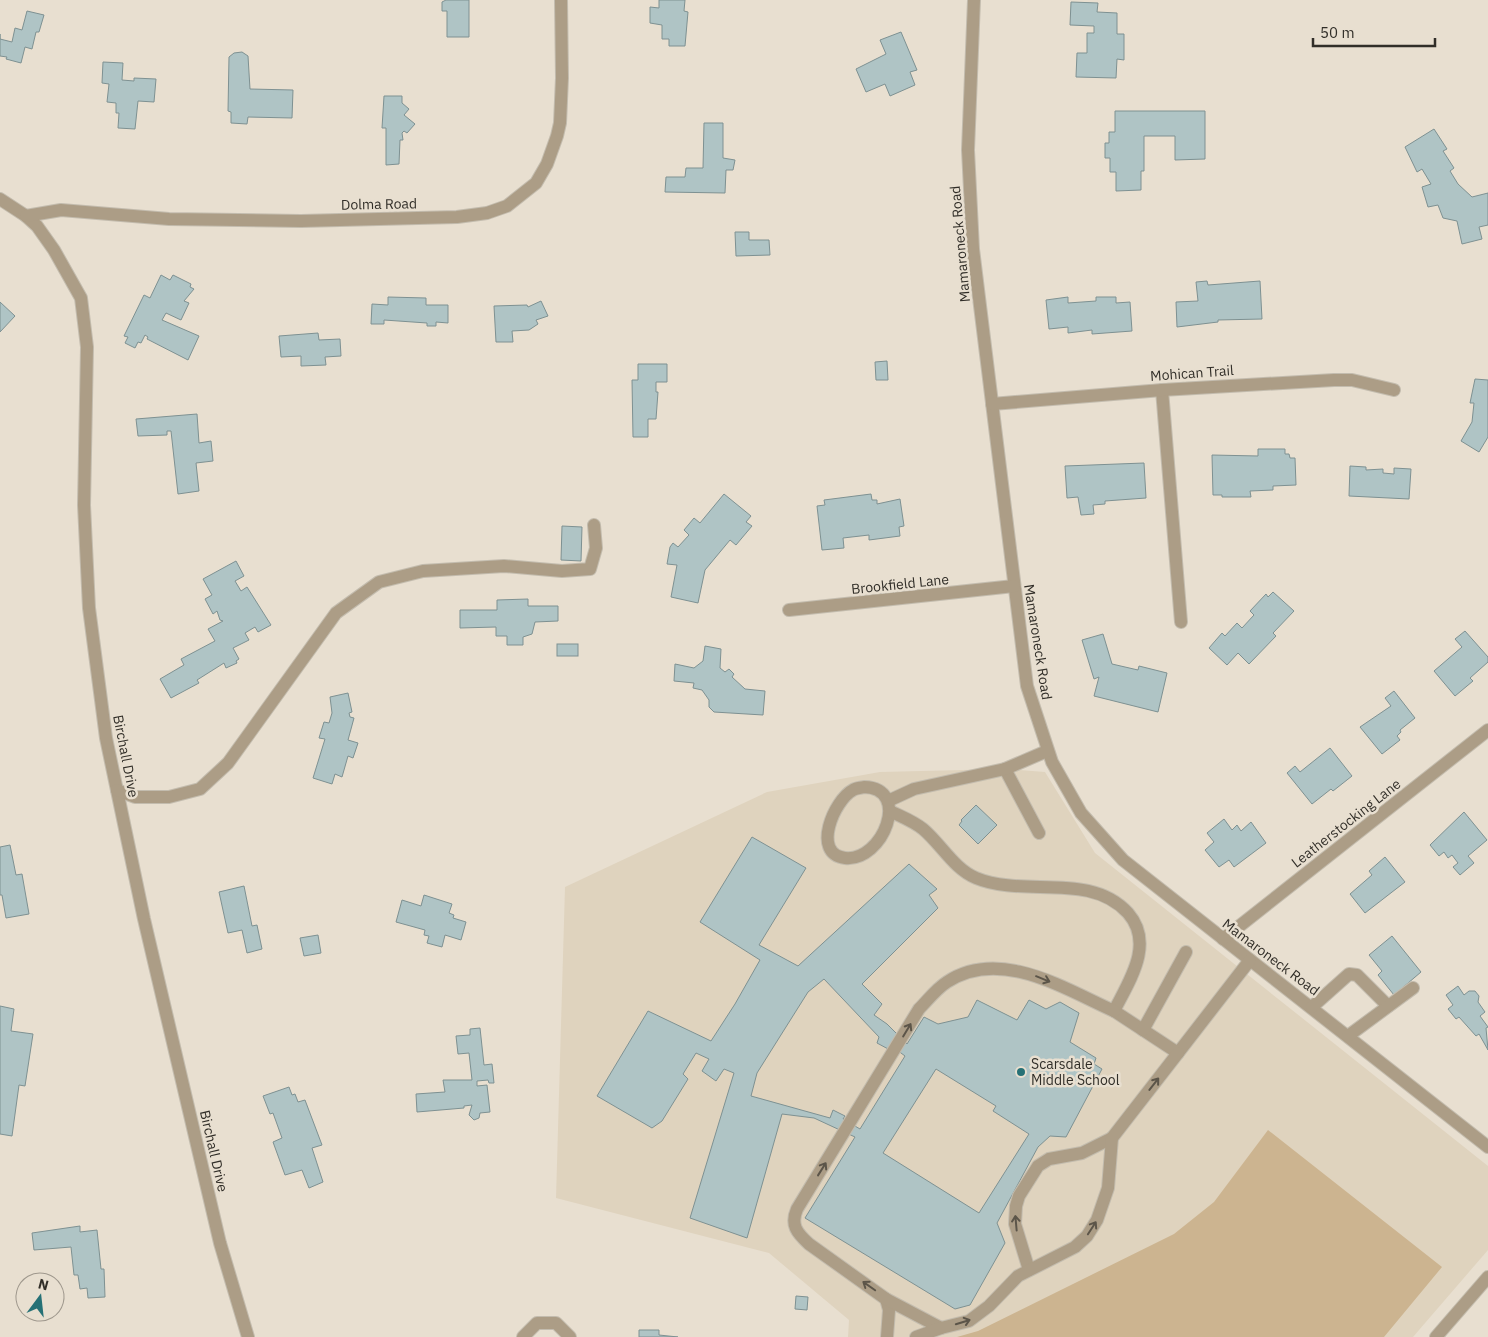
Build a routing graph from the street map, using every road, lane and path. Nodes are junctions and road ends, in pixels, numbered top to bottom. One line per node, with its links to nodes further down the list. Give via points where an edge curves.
1 (561, 0): 4 (street, Dolma Road, via 562,86 557,136 547,164 536,182 507,206 487,213 457,217 301,221 169,219 61,210)
2 (974, 0): 7 (street, Mamaroneck Road, via 968,150 973,249)
3 (0, 199): 4 (street, Birchall Drive)
4 (26, 216): 15 (street, Birchall Drive, via 67,271 81,298 84,315 88,375 84,505 89,608 106,738)
5 (1162, 390): 6 (street, Mohican Trail, via 1334,380 1352,380); 7 (street, Mohican Trail); 11 (street)
6 (1394, 390)
7 (992, 404): 9 (street, Mamaroneck Road)
8 (594, 525): 15 (street, via 596,548 590,568 562,571 504,566 423,570 379,582 336,613 228,763 200,790 169,797 135,797)
9 (1014, 586): 10 (street, Brookfield Lane); 13 (street, Mamaroneck Road, via 1027,686)
10 (789, 610)
11 (1182, 622)
12 (1488, 730): 18 (street, Leatherstocking Lane)
13 (1047, 751): 14 (street); 18 (street, Mamaroneck Road, via 1080,813 1101,837 1147,881)
14 (1005, 769): 16 (street, via 914,789); 17 (street)
15 (117, 790): 34 (street, Birchall Drive, via 220,1243)
16 (889, 806): 16 (street, via 882,792 874,787 853,789 832,816 827,838 834,854 845,858 870,851 884,831); 24 (street, via 924,830 964,872 974,878 999,884 1101,893 1118,902 1132,918 1140,947 1137,966)
17 (1039, 832)
18 (1223, 939): 20 (street, Mamaroneck Road)
19 (1186, 952): 25 (street)
20 (1250, 960): 23 (street, Mamaroneck Road); 27 (street)
21 (1413, 988): 22 (street)
22 (1388, 1006): 23 (street, via 1357,975 1349,974); 26 (street)
23 (1312, 1007): 26 (street, Mamaroneck Road)
24 (1114, 1011): 25 (street); 32 (street, one-way to 24, via 809,1244 800,1236 793,1219 920,1010 945,983 954,978 981,970 998,970 1040,977)
25 (1143, 1030): 27 (street)
26 (1348, 1036): 29 (street, Mamaroneck Road)
27 (1178, 1053): 28 (street, one-way to 27)
28 (1112, 1138): 30 (street, one-way to 28, via 1075,1247 1087,1236 1097,1220 1108,1188); 30 (street, one-way to 28, via 1014,1224 1019,1196 1038,1166 1048,1159 1082,1153)
29 (1488, 1147)
30 (1029, 1270): 33 (street, one-way to 30, via 969,1321 1018,1276)
31 (1488, 1277): 39 (street)
32 (886, 1299): 33 (street); 37 (street, via 889,1310)
33 (941, 1328): 38 (street)
34 (248, 1337)
35 (524, 1337): 36 (street, via 536,1323 556,1323)
36 (570, 1337)
37 (887, 1337)
38 (916, 1337)
39 (1436, 1337)

